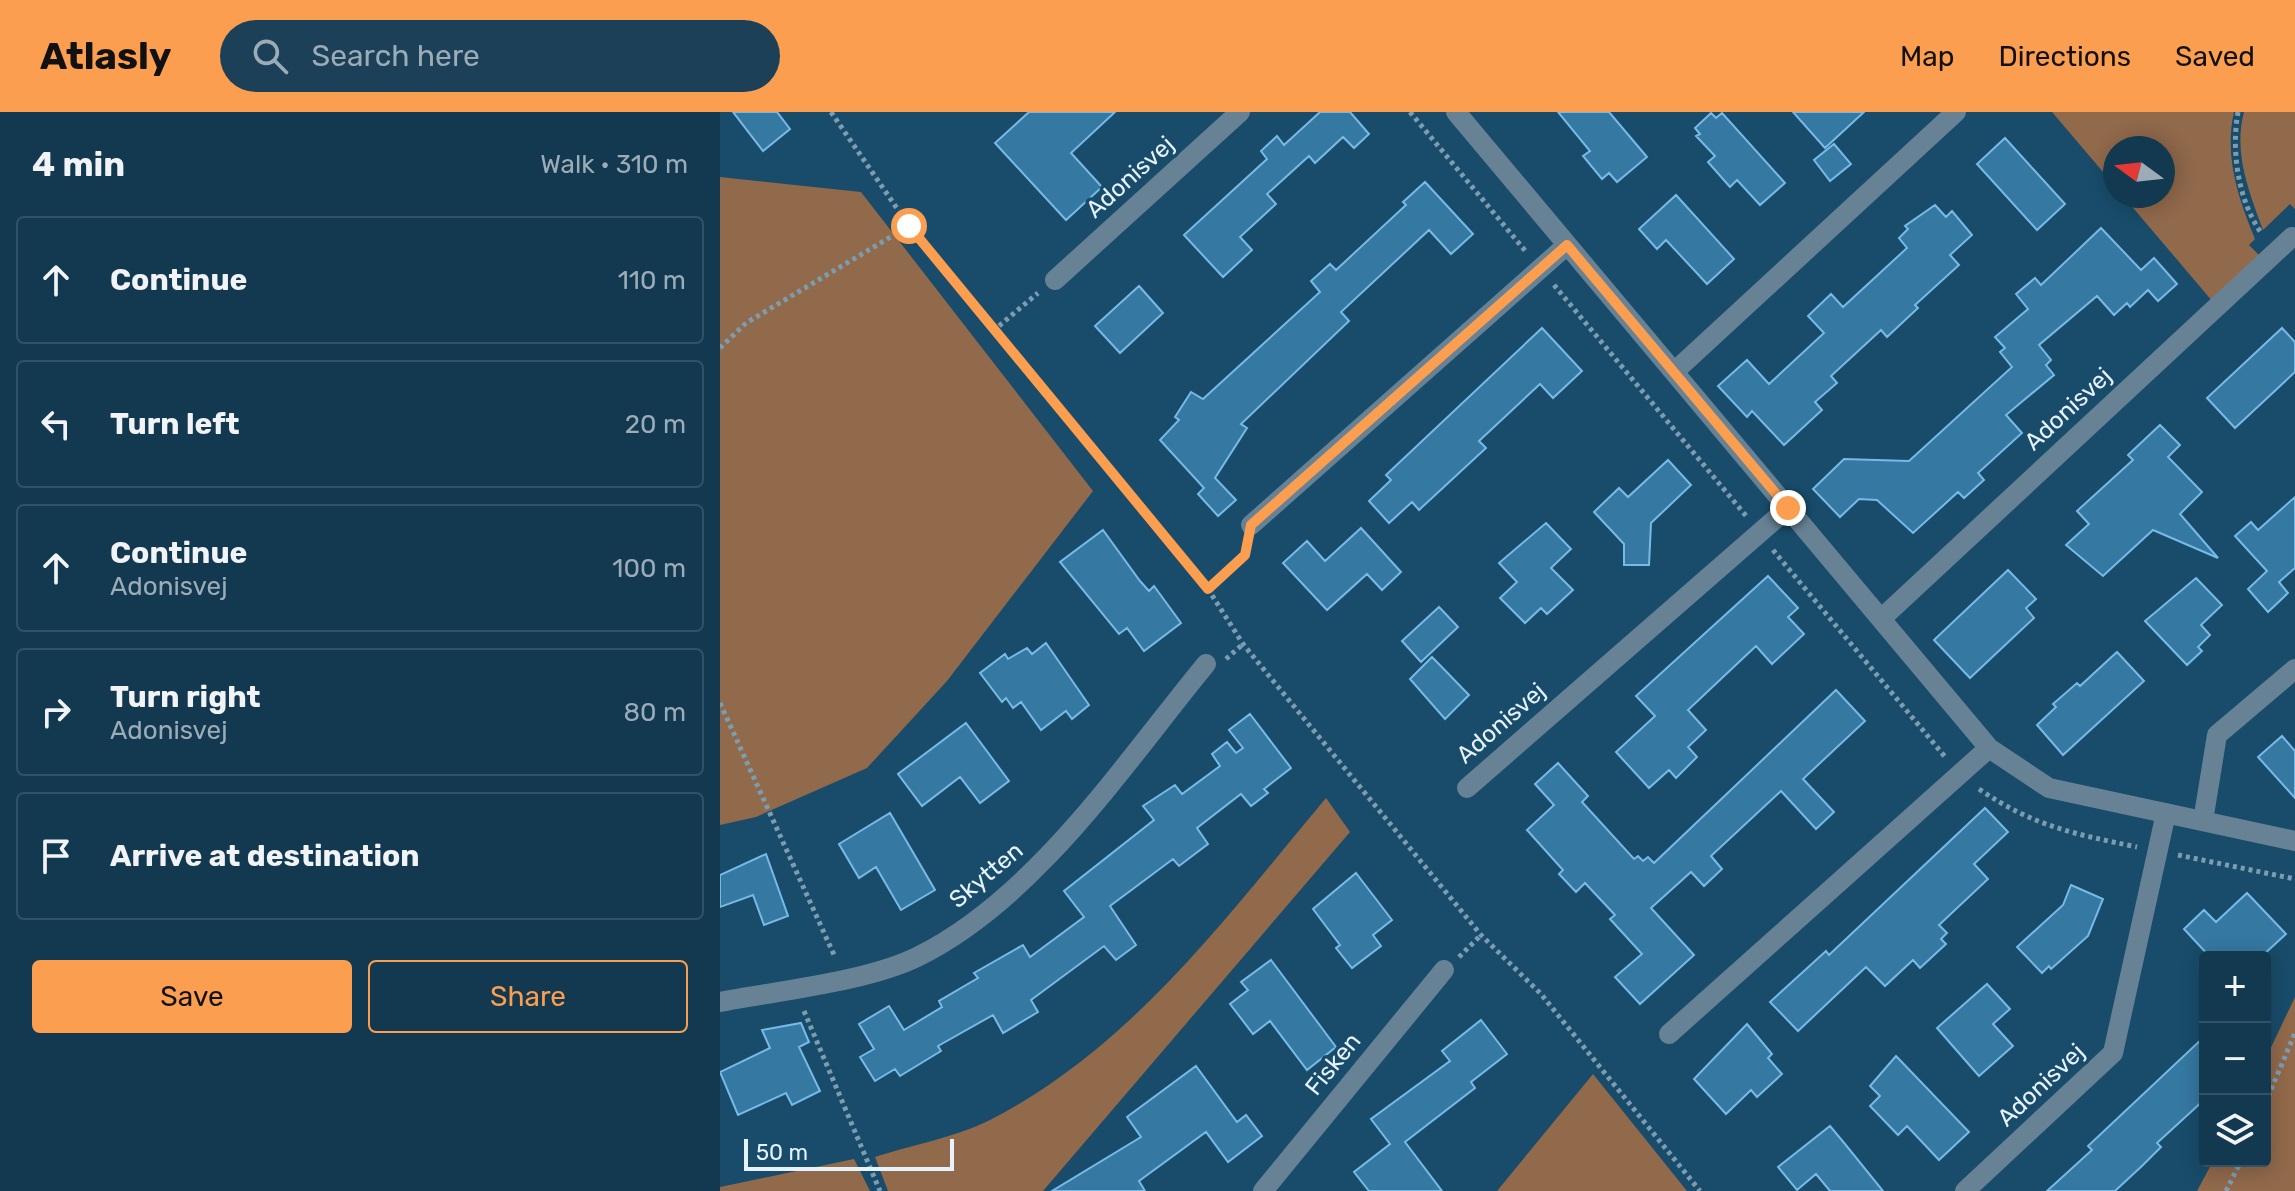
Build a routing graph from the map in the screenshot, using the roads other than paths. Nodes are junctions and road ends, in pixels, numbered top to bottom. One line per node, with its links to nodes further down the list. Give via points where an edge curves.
1 (1240, 112): 6 (street, Adonisvej)
2 (1956, 112): 7 (street)
3 (1466, 116): 5 (street)
4 (2285, 243): 10 (street, Adonisvej)
5 (1567, 245): 7 (street); 9 (street)
6 (1055, 280)
7 (1674, 372): 8 (street)
8 (1788, 508): 10 (street); 14 (street, Adonisvej)
9 (1251, 525)
10 (1881, 619): 13 (street)
11 (1206, 664): 19 (street, Skytten, via 1033,874 977,920 915,958 844,979)
12 (2295, 669): 16 (street, via 2217,735)
13 (1989, 748): 15 (street, via 2049,788); 20 (street)
14 (1467, 788)
15 (2166, 813): 16 (street); 22 (street, Adonisvej, via 2113,1053)
16 (2203, 821): 17 (street)
17 (2295, 841)
18 (1444, 970): 21 (street, Fisken)
19 (720, 1002)
20 (1669, 1034)
21 (1263, 1191)
22 (1965, 1191)

